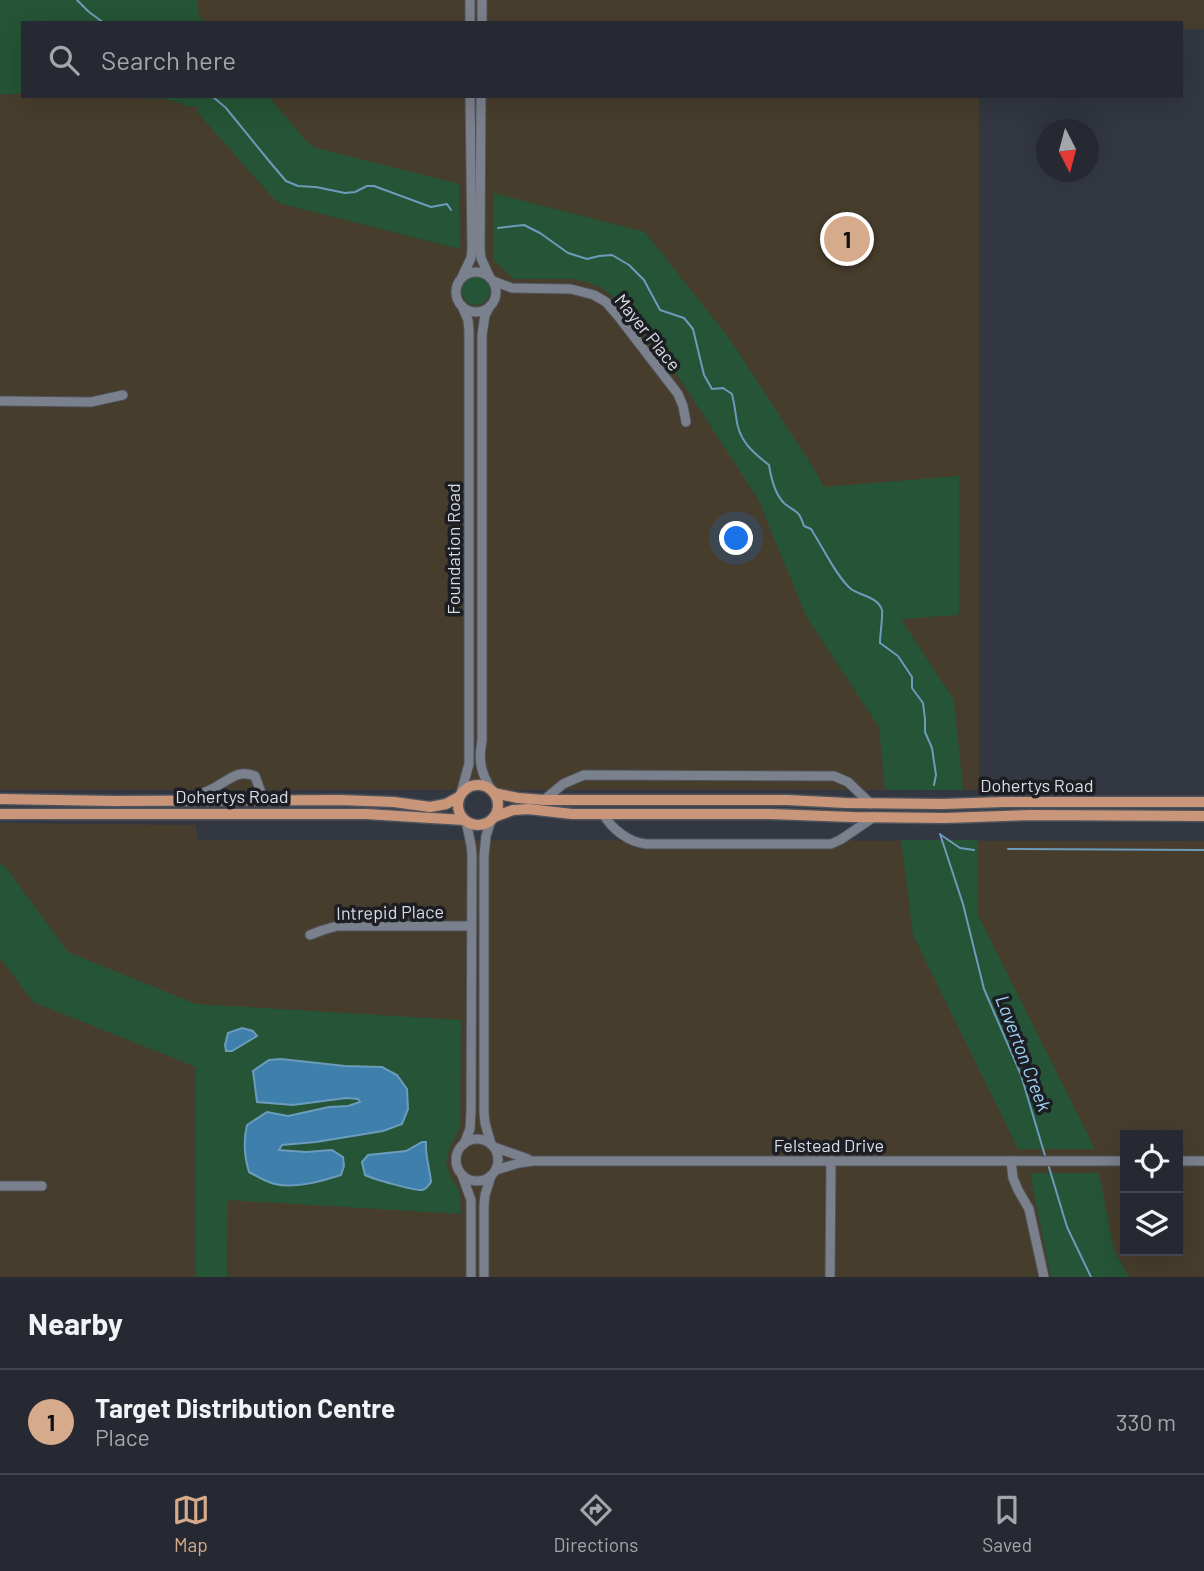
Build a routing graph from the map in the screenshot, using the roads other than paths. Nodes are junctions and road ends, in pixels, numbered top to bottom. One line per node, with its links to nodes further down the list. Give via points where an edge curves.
1 (470, 0): 3 (street)
2 (482, 0): 4 (street)
3 (470, 21)
4 (482, 21)
5 (470, 98): 7 (street, via 472,249)
6 (481, 98): 8 (street, via 480,249)
7 (462, 278): 8 (street, via 473,272); 11 (street, via 456,295)
8 (491, 279): 9 (street, Mayer Place); 10 (street, via 496,292)
9 (521, 289): 10 (street, Mayer Place, via 500,296); 14 (street, Mayer Place, via 571,289 606,302 678,394)
10 (491, 305): 11 (street, via 479,311); 15 (street, Foundation Road, via 481,335 480,750 483,776)
11 (462, 306): 16 (street, Foundation Road, via 468,323 469,355 469,764)
12 (123, 395): 13 (street, via 91,402)
13 (0, 401)
14 (686, 422)
15 (493, 791): 16 (main road, via 476,785); 19 (main road, Dohertys Road); 29 (main road, via 498,805)
16 (460, 795): 18 (main road, Dohertys Road, via 430,807 380,801); 30 (main road, via 458,809)
17 (0, 799): 20 (main road, Dohertys Road)
18 (268, 800): 21 (main road, Dohertys Road); 21 (street, Dohertys Road, via 256,776 247,774 233,776)
19 (544, 800): 23 (main road, Dohertys Road); 23 (street, via 563,783 584,775 834,776)
20 (114, 801): 21 (main road, Dohertys Road); 25 (main road)
21 (183, 801)
22 (1204, 802): 23 (main road, Dohertys Road)
23 (871, 803)
24 (0, 814): 25 (main road, Dohertys Road)
25 (114, 814): 30 (main road, Dohertys Road, via 379,814)
26 (603, 814): 28 (main road, Dohertys Road); 28 (street, via 632,841 646,844 831,844); 29 (main road, Dohertys Road, via 519,809)
27 (1204, 816): 28 (main road, Dohertys Road)
28 (874, 817)
29 (493, 818): 30 (main road, via 477,825); 34 (street, via 484,856)
30 (465, 821): 31 (street, via 471,845)
31 (471, 926): 32 (street, Intrepid Place, via 337,926); 33 (street)
32 (310, 935)
33 (471, 1058): 34 (street); 35 (street, via 470,1129)
34 (485, 1058): 36 (street, via 484,1113)
35 (464, 1144): 36 (street, via 477,1139); 44 (street, via 456,1162)
36 (492, 1145): 37 (street, Felstead Drive); 43 (street, via 498,1158)
37 (533, 1161): 38 (street, Felstead Drive); 43 (street, Felstead Drive)
38 (831, 1161): 39 (street, Felstead Drive); 49 (street)
39 (1011, 1161): 40 (street, Felstead Drive); 50 (street, via 1017,1190 1029,1209)
40 (1120, 1161)
41 (1183, 1161): 42 (street)
42 (1204, 1161)
43 (494, 1173): 44 (street, via 479,1181); 48 (street, via 484,1205)
44 (461, 1174): 47 (street, via 471,1199)
45 (0, 1186): 46 (street)
46 (42, 1186)
47 (471, 1277)
48 (484, 1277)
49 (830, 1277)
50 (1044, 1277)

